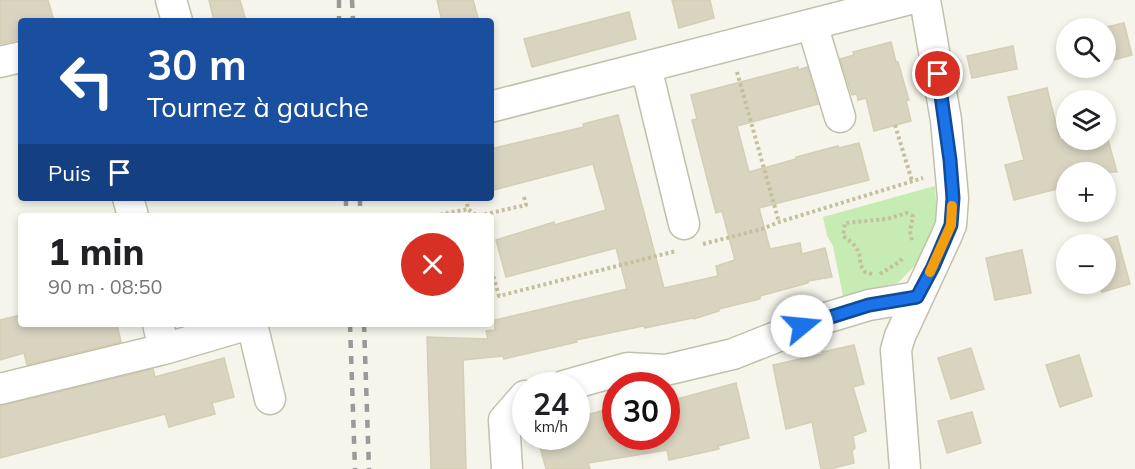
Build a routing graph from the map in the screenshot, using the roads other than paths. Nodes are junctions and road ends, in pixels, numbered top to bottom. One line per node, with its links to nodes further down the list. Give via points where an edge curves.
1 (171, 0): 4 (street)
2 (906, 0): 5 (street)
3 (925, 0): 12 (street, via 946,120 953,198 951,225)
4 (176, 18)
5 (812, 24): 8 (street); 10 (street)
6 (18, 58): 7 (street)
7 (0, 62)
8 (646, 67): 9 (street); 11 (street)
9 (494, 106)
10 (840, 117)
11 (684, 224)
12 (917, 297): 16 (street, via 869,305 819,320 733,354 666,370 628,368); 21 (street, via 896,351)
13 (229, 327): 15 (street)
14 (251, 327): 18 (street)
15 (161, 337): 17 (street)
16 (590, 379)
17 (0, 389)
18 (270, 399)
19 (512, 411): 20 (street, via 504,420)
20 (507, 469)
21 (905, 469)

